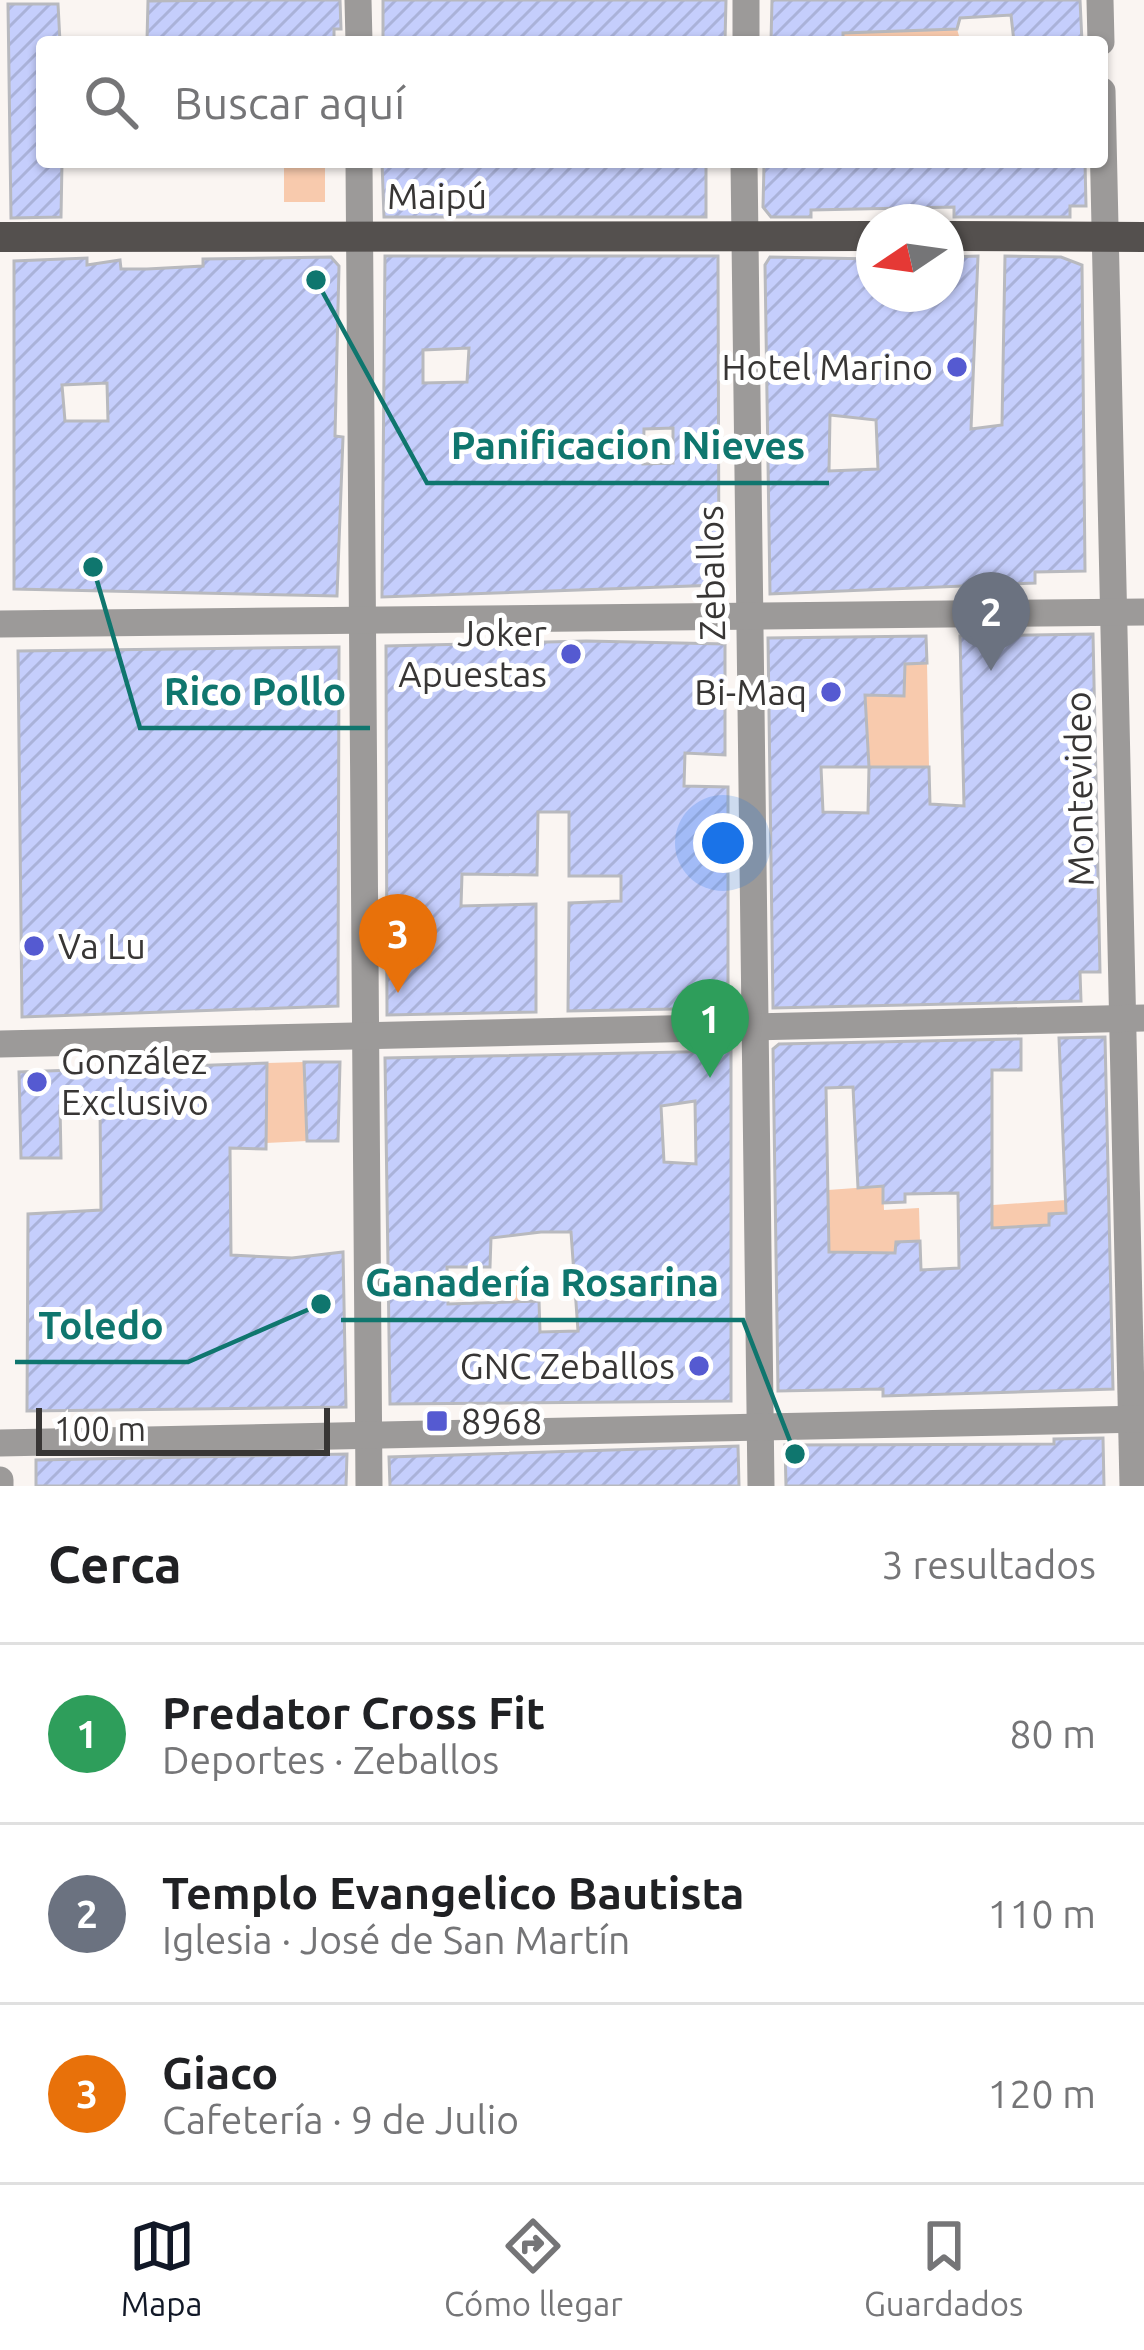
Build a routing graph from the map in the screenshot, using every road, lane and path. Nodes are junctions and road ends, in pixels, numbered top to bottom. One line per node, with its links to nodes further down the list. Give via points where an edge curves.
1 (358, 0): 4 (street)
2 (746, 0): 5 (street)
3 (1100, 0): 6 (street)
4 (358, 36)
5 (746, 36)
6 (1101, 36)
7 (359, 168): 10 (street)
8 (743, 168): 11 (street, Zeballos)
9 (1104, 168): 15 (street, Montevideo)
10 (360, 235): 11 (main road, Maipú); 14 (main road, Maipú); 20 (street)
11 (742, 236): 12 (main road, Maipú); 19 (street, Zeballos)
12 (856, 236)
13 (964, 236): 15 (main road)
14 (0, 237)
15 (1105, 237): 16 (main road); 18 (street, Montevideo)
16 (1144, 237)
17 (1144, 612): 18 (street)
18 (1112, 613): 19 (street); 22 (street, Montevideo)
19 (748, 616): 20 (street); 23 (street, Zeballos)
20 (363, 620): 21 (street); 24 (street)
21 (0, 624)
22 (1132, 1018): 23 (street); 26 (street, Montevideo)
23 (754, 1027): 24 (street); 27 (street, Zeballos)
24 (366, 1035): 25 (street); 28 (street)
25 (0, 1044)
26 (1138, 1419): 27 (street); 32 (street, Montevideo)
27 (760, 1427): 28 (street); 31 (street, Zeballos)
28 (369, 1435): 29 (street); 30 (street)
29 (0, 1443)
30 (369, 1486)
31 (761, 1486)
32 (1133, 1486)

